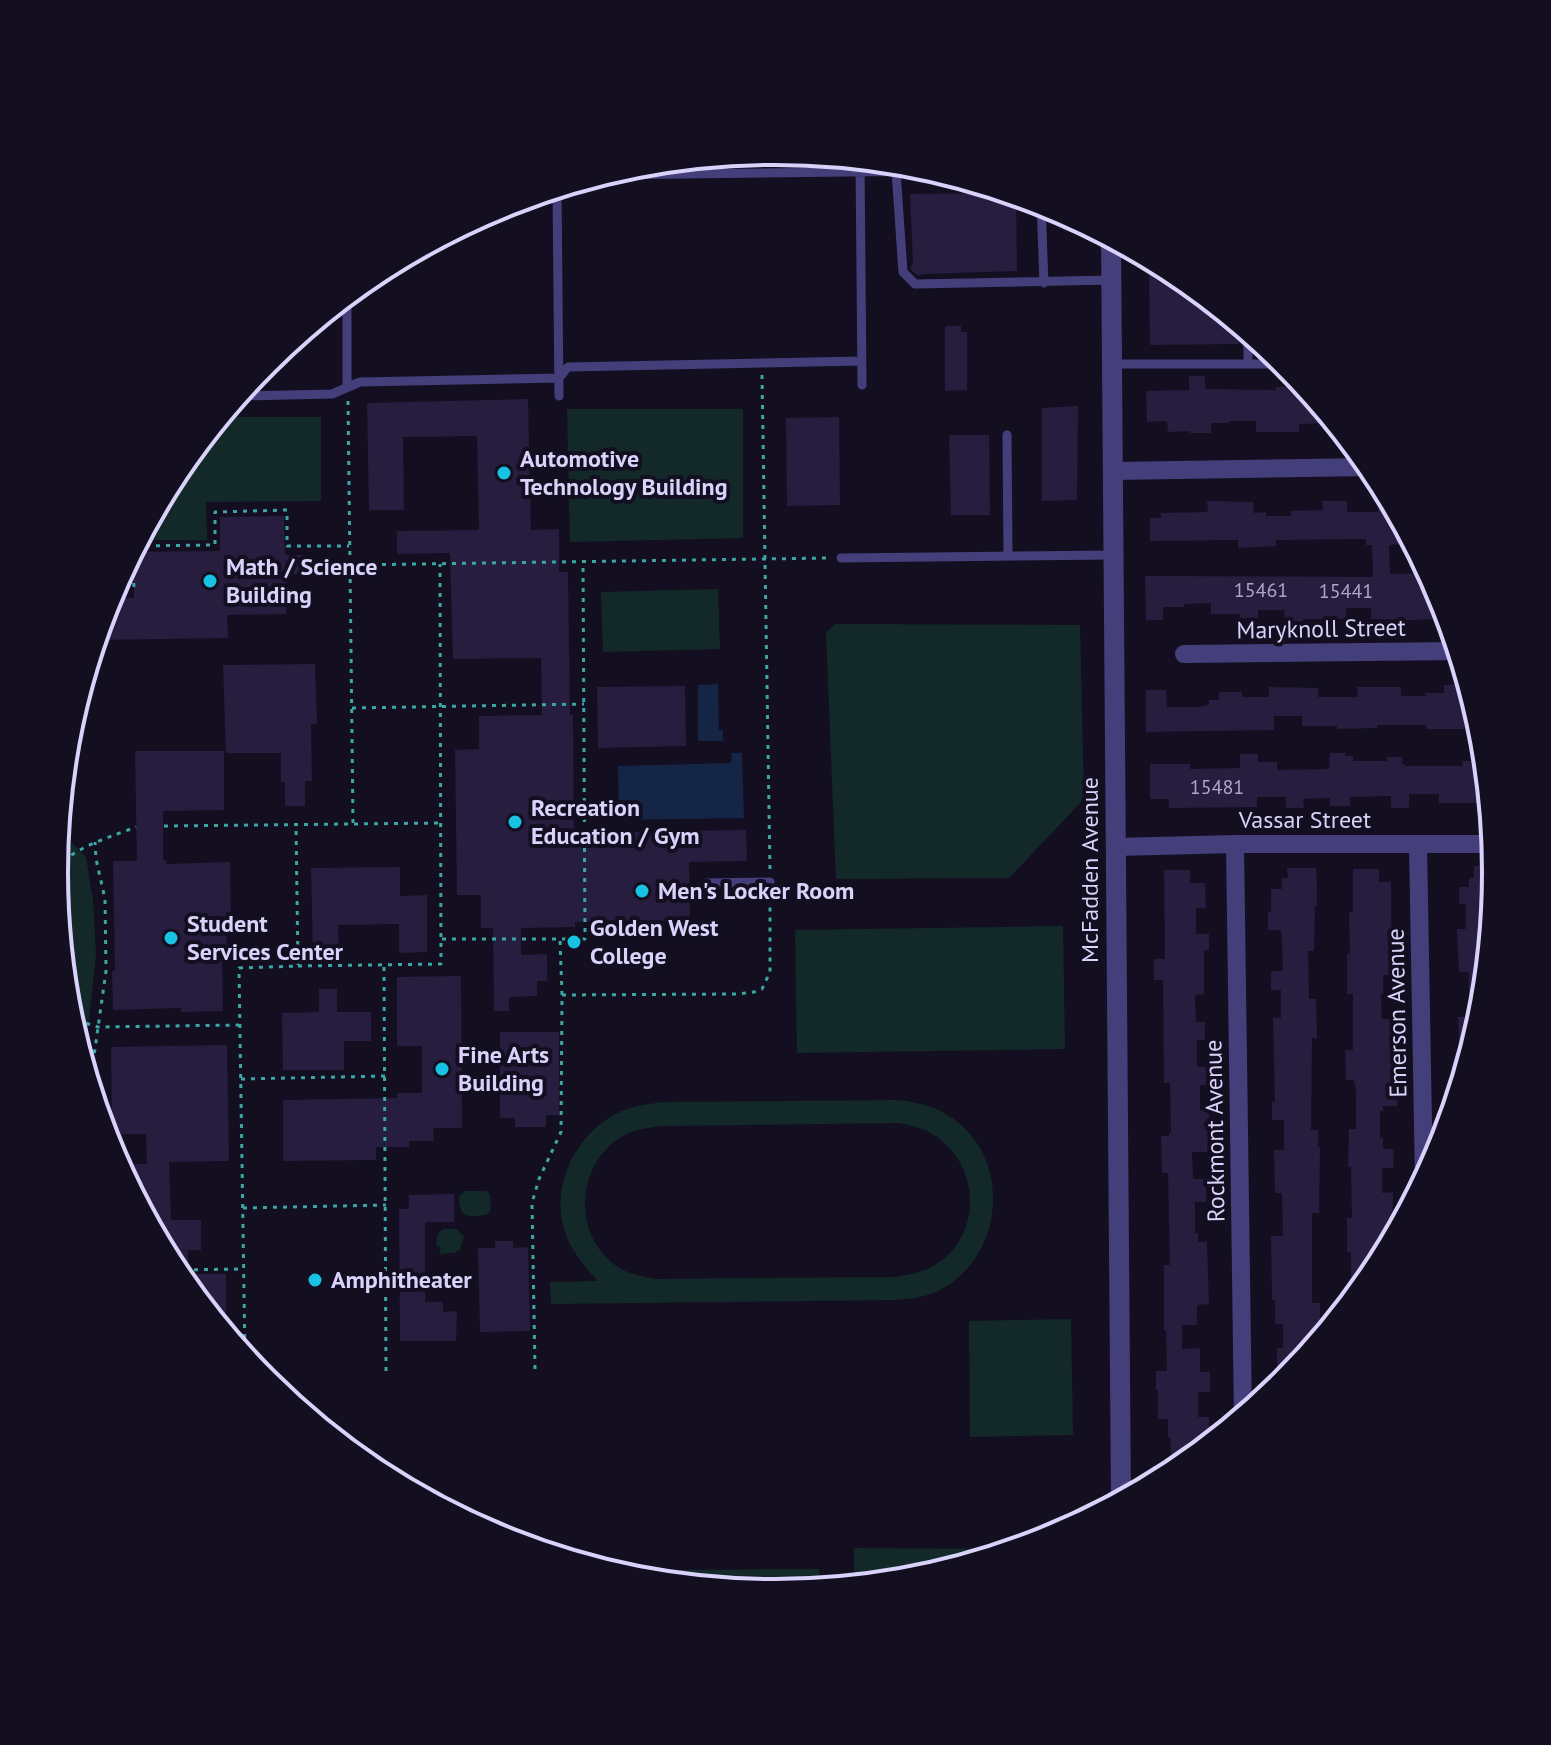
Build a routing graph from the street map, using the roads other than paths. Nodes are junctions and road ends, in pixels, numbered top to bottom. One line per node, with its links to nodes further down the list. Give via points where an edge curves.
1 (861, 172): 2 (lane); 3 (lane); 12 (lane)
2 (872, 172)
3 (664, 174)
4 (896, 176): 9 (lane, via 903,272 915,284)
5 (557, 200): 16 (lane)
6 (1042, 217): 9 (lane)
7 (1117, 253): 8 (street, McFadden Avenue)
8 (1112, 280): 9 (lane); 13 (street, McFadden Avenue)
9 (1044, 283)
10 (347, 310): 18 (lane)
11 (1248, 346): 14 (lane)
12 (861, 361): 16 (lane, via 568,367); 17 (lane)
13 (1112, 364): 14 (lane); 23 (street, McFadden Avenue)
14 (1248, 364): 15 (lane)
15 (1267, 364)
16 (559, 378): 18 (lane, via 360,382); 20 (lane)
17 (862, 385)
18 (347, 387): 19 (lane, via 332,394)
19 (253, 396)
20 (559, 396)
21 (1007, 435): 24 (lane)
22 (1355, 467): 23 (street)
23 (1113, 471): 25 (street, McFadden Avenue)
24 (1008, 555): 25 (lane); 26 (lane)
25 (1114, 555): 32 (street, McFadden Avenue)
26 (841, 558)
27 (1447, 651): 28 (street, Maryknoll Street)
28 (1184, 654)
29 (1235, 844): 30 (street, Vassar Street); 32 (street, Vassar Street); 36 (street, Rockmont Avenue)
30 (1418, 844): 31 (street, Vassar Street); 35 (street, Emerson Avenue)
31 (1482, 844)
32 (1116, 847): 37 (street, McFadden Avenue)
33 (770, 882): 34 (lane)
34 (707, 883)
35 (1424, 1155)
36 (1243, 1403)
37 (1121, 1489)

